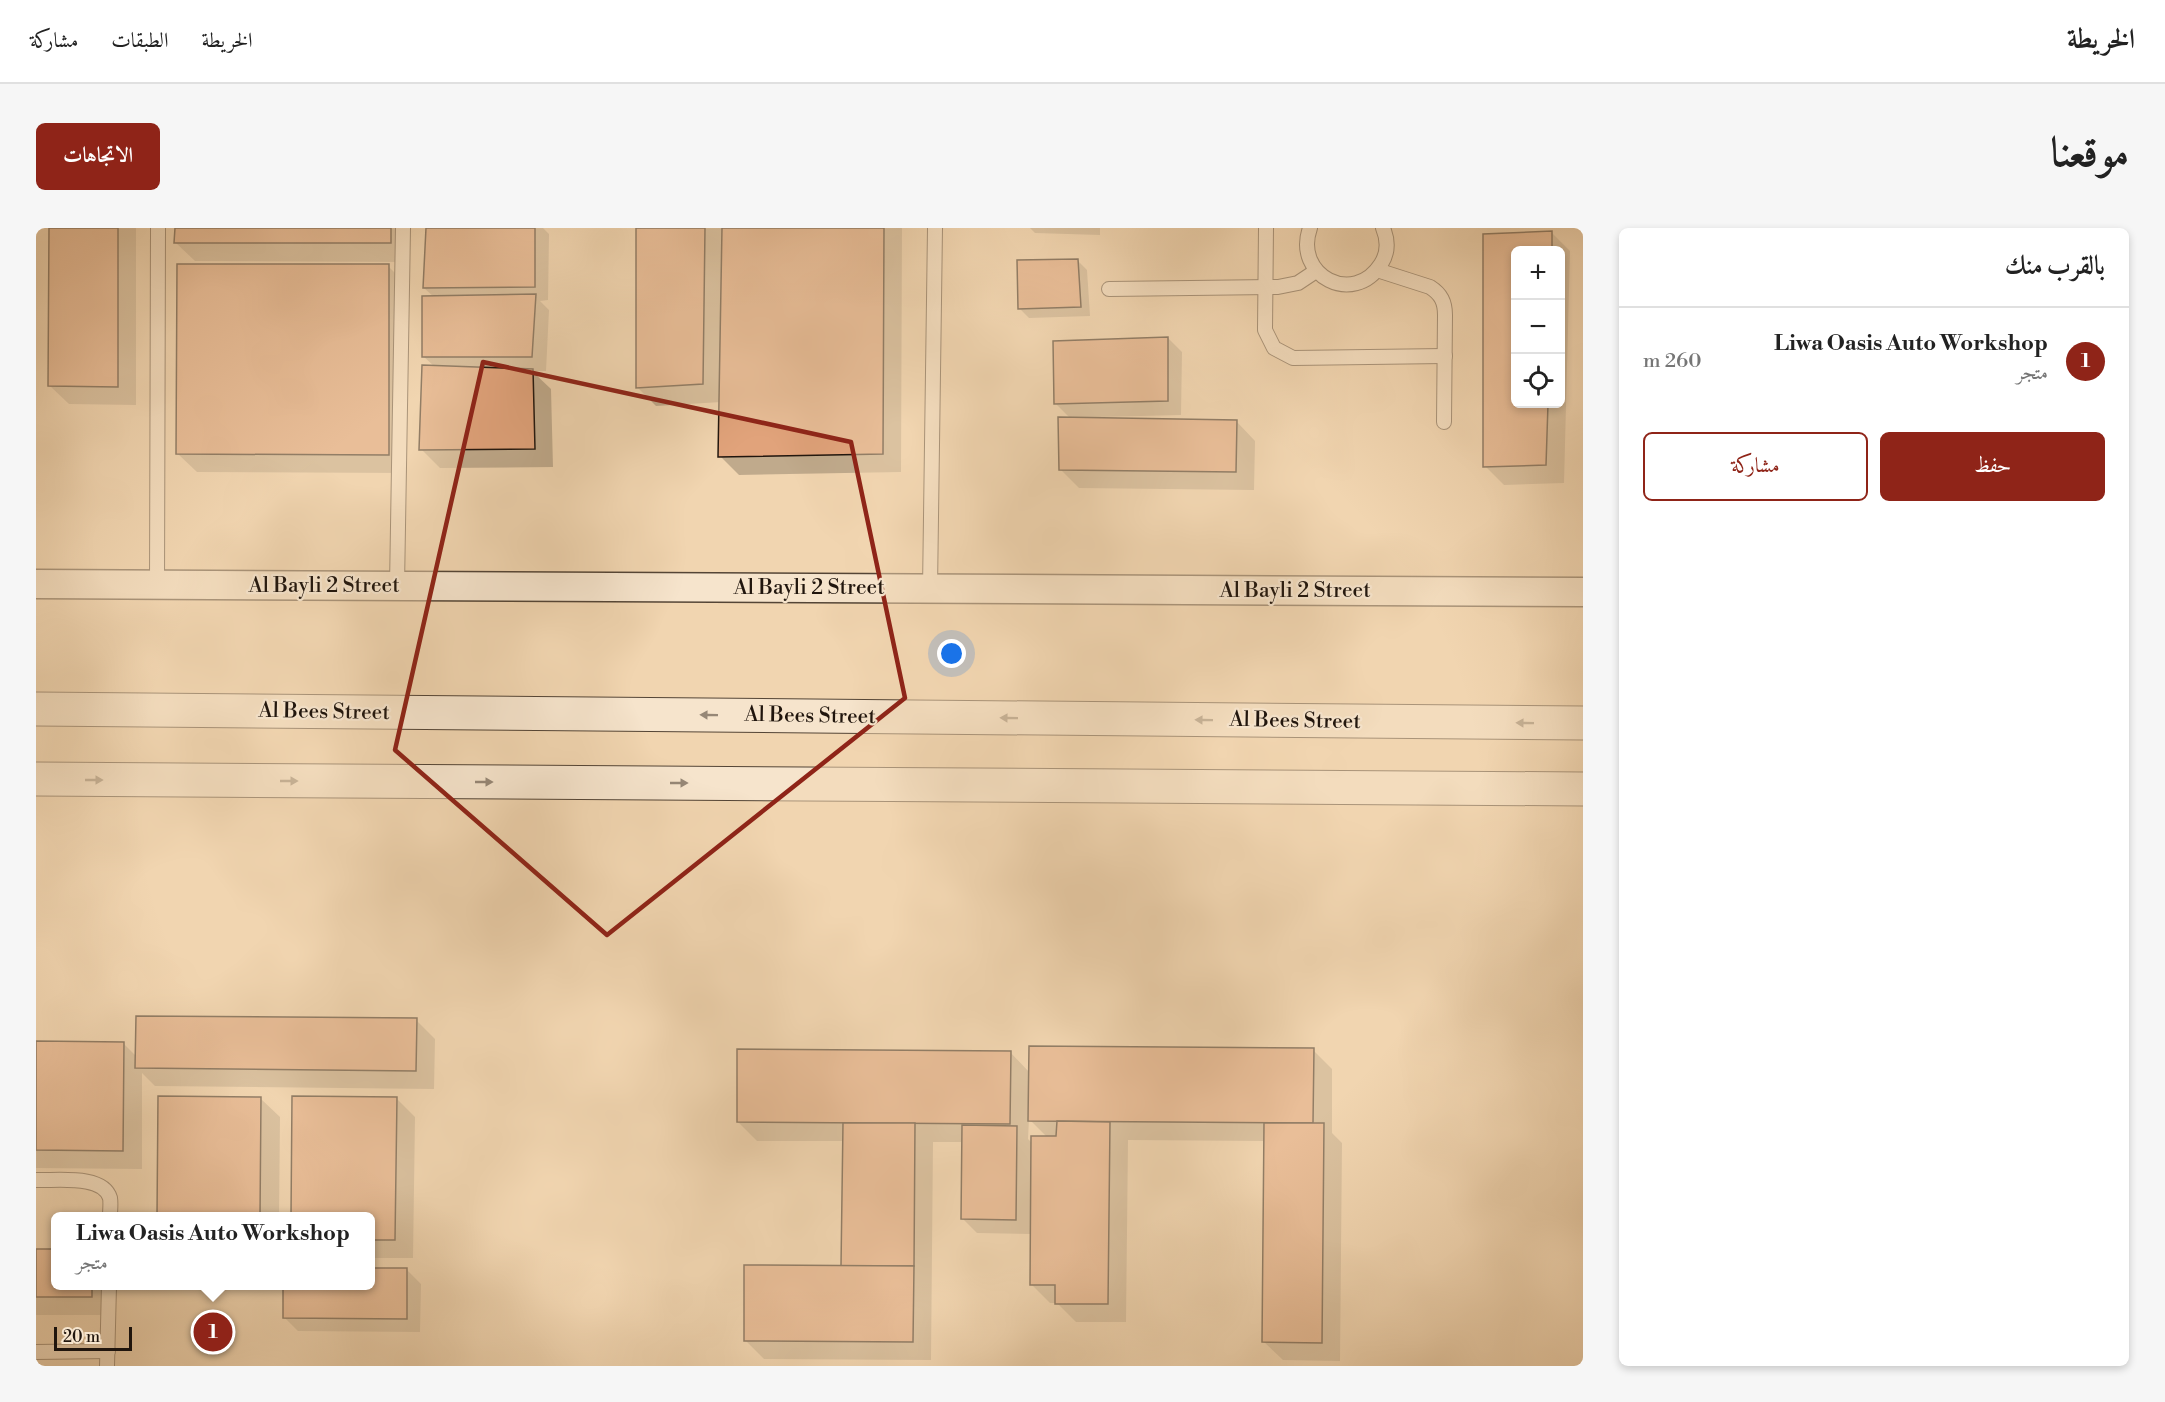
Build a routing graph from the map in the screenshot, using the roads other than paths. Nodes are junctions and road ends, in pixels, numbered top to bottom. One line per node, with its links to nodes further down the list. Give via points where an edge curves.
1 (158, 228): 14 (lane)
2 (403, 228): 15 (lane)
3 (935, 228): 16 (lane)
4 (1266, 228): 9 (lane)
5 (1310, 228): 8 (lane, via 1306,249)
6 (1383, 228): 7 (lane, via 1387,248)
7 (1377, 270): 8 (lane, via 1369,278 1347,285 1335,283); 11 (lane, via 1437,291 1445,307)
8 (1316, 271): 9 (lane, via 1288,286)
9 (1265, 288): 10 (lane); 11 (lane, via 1265,330 1274,348 1293,358)
10 (1109, 290)
11 (1445, 356): 12 (lane)
12 (1444, 423)
13 (36, 584): 14 (street, Al Bayli 2 Street)
14 (158, 585): 15 (street, Al Bayli 2 Street)
15 (397, 586): 16 (street, Al Bayli 2 Street)
16 (930, 589): 17 (street, Al Bayli 2 Street)
17 (1583, 592)
18 (36, 709): 19 (street, Al Bees Street, one-way to 18)
19 (1583, 723)
20 (36, 779): 21 (street, one-way to 21)
21 (1583, 789)
22 (36, 1180): 23 (lane, via 96,1182 111,1199)
23 (110, 1212)
24 (109, 1290): 25 (lane)
25 (108, 1351): 26 (lane); 27 (lane)
26 (36, 1352)
27 (107, 1366)

